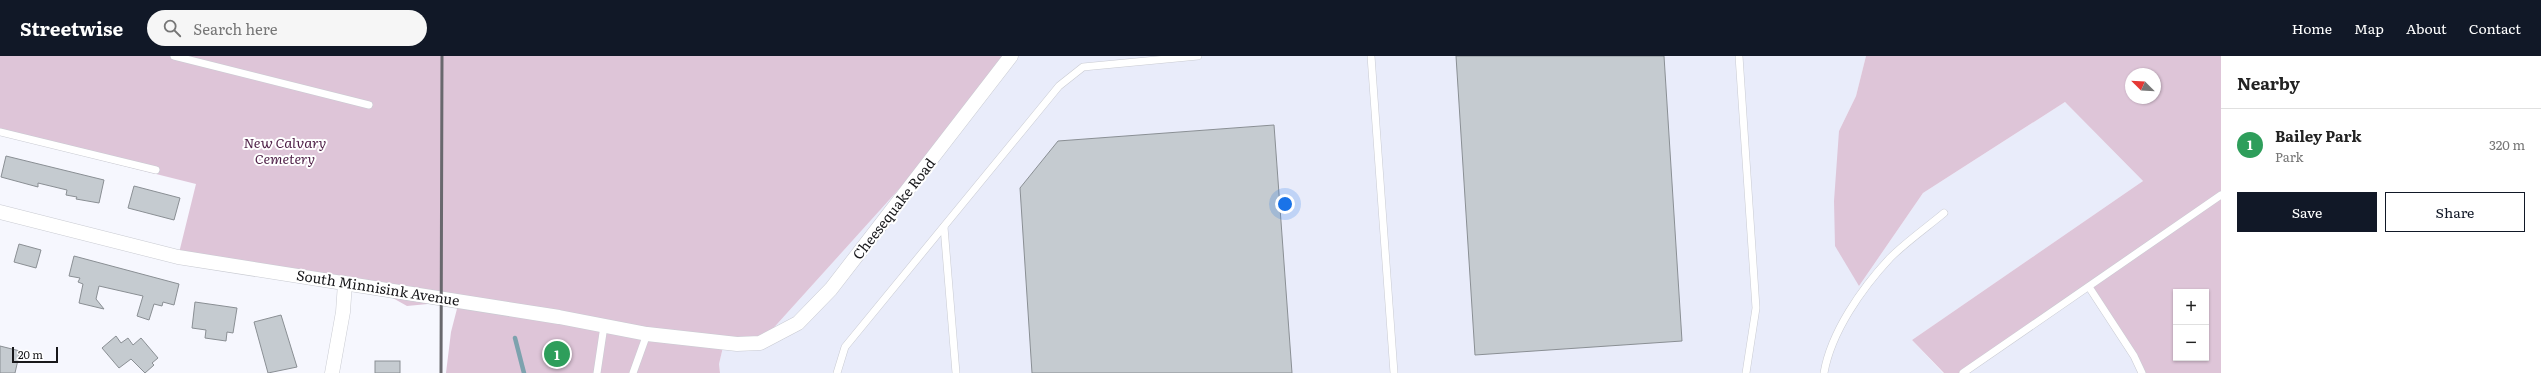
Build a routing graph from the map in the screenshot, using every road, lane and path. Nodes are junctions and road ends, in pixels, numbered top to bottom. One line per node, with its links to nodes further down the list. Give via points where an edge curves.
1 (174, 56): 6 (lane)
2 (1011, 56): 17 (street, Cheesequake Road, via 831,289 798,323)
3 (1198, 56): 12 (lane, via 1083,67 1059,86)
4 (1371, 56): 23 (lane)
5 (1739, 56): 24 (lane, via 1756,308)
6 (369, 105)
7 (0, 132): 8 (lane)
8 (156, 170)
9 (2221, 195): 14 (lane)
10 (0, 212): 13 (street, South Minnisink Avenue, via 178,257)
11 (1944, 213): 25 (lane, via 1891,258 1865,289 1847,316 1827,357)
12 (944, 227): 21 (lane, via 845,347); 22 (lane)
13 (345, 283): 15 (street, South Minnisink Avenue); 18 (street, via 343,312)
14 (2090, 287): 26 (lane); 27 (lane)
15 (604, 326): 16 (street, South Minnisink Avenue); 19 (lane)
16 (648, 334): 17 (street, South Minnisink Avenue, via 737,344); 20 (lane)
17 (760, 343)
18 (332, 373)
19 (597, 373)
20 (633, 373)
21 (837, 373)
22 (956, 373)
23 (1394, 373)
24 (1746, 373)
25 (1824, 373)
26 (1963, 373)
27 (2142, 373)

